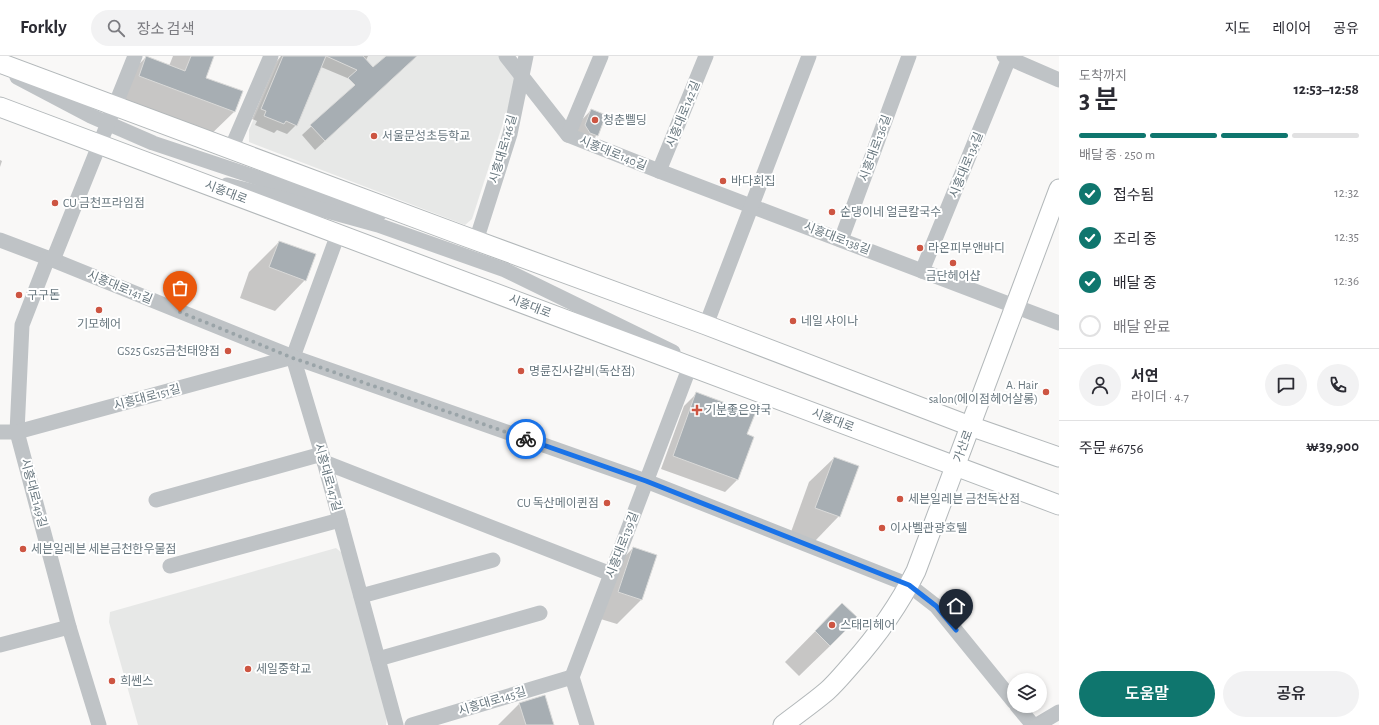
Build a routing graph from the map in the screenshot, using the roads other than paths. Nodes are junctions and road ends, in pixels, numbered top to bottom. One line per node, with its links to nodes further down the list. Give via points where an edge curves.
1 (135, 56): 15 (street, 시흥대로149길)
2 (271, 56): 18 (street)
3 (506, 56): 12 (street, 시흥대로140길)
4 (526, 56): 12 (street, 시흥대로146길)
5 (601, 56): 16 (street)
6 (706, 56): 20 (street, 시흥대로142길)
7 (809, 56): 22 (street)
8 (909, 56): 26 (street, 시흥대로136길)
9 (1008, 57): 13 (street); 28 (street, 시흥대로134길)
10 (0, 63): 15 (main road)
11 (0, 68): 15 (street, via 92,116)
12 (521, 76): 16 (street, 시흥대로140길); 24 (street, 시흥대로146길, via 510,134)
13 (1059, 80)
14 (0, 107): 17 (main road, 시흥대로)
15 (112, 115): 17 (street, 시흥대로149길); 18 (main road); 24 (street, via 154,143 285,187)
16 (568, 135): 20 (street, 시흥대로140길)
17 (100, 145): 19 (main road, 시흥대로); 27 (street, 시흥대로149길)
18 (231, 149): 24 (main road)
19 (169, 171): 23 (main road, 시흥대로); 34 (street, via 378,225 506,270)
20 (660, 171): 22 (street, 시흥대로140길)
21 (1059, 190): 29 (main road, 가산로)
22 (752, 206): 26 (street, 시흥대로138길); 31 (street)
23 (338, 234): 32 (street); 33 (main road, 시흥대로)
24 (468, 238): 31 (main road)
25 (0, 240): 27 (street, 시흥대로141길)
26 (841, 240): 28 (street, 시흥대로138길)
27 (51, 259): 32 (street, 시흥대로141길); 37 (street, 시흥대로149길, via 22,325)
28 (922, 271): 29 (street)
29 (1015, 307): 30 (street); 35 (main road, 가산로)
30 (1059, 323)
31 (706, 325): 35 (main road)
32 (293, 358): 37 (street, 시흥대로151길); 39 (street, 시흥대로147길); 41 (street, 시흥대로141길)
33 (690, 366): 34 (main road, 시흥대로); 41 (street, 시흥대로139길)
34 (743, 386): 40 (main road, 시흥대로)
35 (970, 426): 38 (main road); 40 (main road, 가산로)
36 (0, 432): 37 (street, 시흥대로151길)
37 (18, 432): 53 (street, 시흥대로149길)
38 (1059, 457)
39 (323, 458): 44 (street); 46 (street, 시흥대로147길); 49 (street)
40 (955, 466): 42 (main road, 시흥대로); 50 (main road, 가산로)
41 (646, 481): 49 (street, 시흥대로139길); 50 (street)
42 (1003, 485): 43 (street); 45 (main road, 시흥대로)
43 (1059, 497)
44 (156, 500)
45 (1059, 506)
46 (340, 520): 48 (street); 51 (street, 시흥대로147길)
47 (493, 560): 51 (street)
48 (170, 566)
49 (611, 574): 56 (street, 시흥대로139길)
50 (909, 585): 57 (street, via 936,606); 64 (main road, 가산로, via 886,622 845,672 828,690)
51 (361, 596): 55 (street, 시흥대로147길)
52 (540, 613): 55 (street)
53 (69, 627): 54 (street); 60 (street, 시흥대로149길)
54 (0, 645)
55 (378, 659): 61 (street, 시흥대로147길)
56 (572, 677): 62 (street, 시흥대로145길); 63 (street)
57 (1007, 693)
58 (1059, 712): 66 (street)
59 (1023, 713): 65 (street)
60 (99, 725)
61 (396, 725)
62 (412, 725)
63 (587, 725)
64 (783, 725)
65 (1033, 725)
66 (1037, 725)

